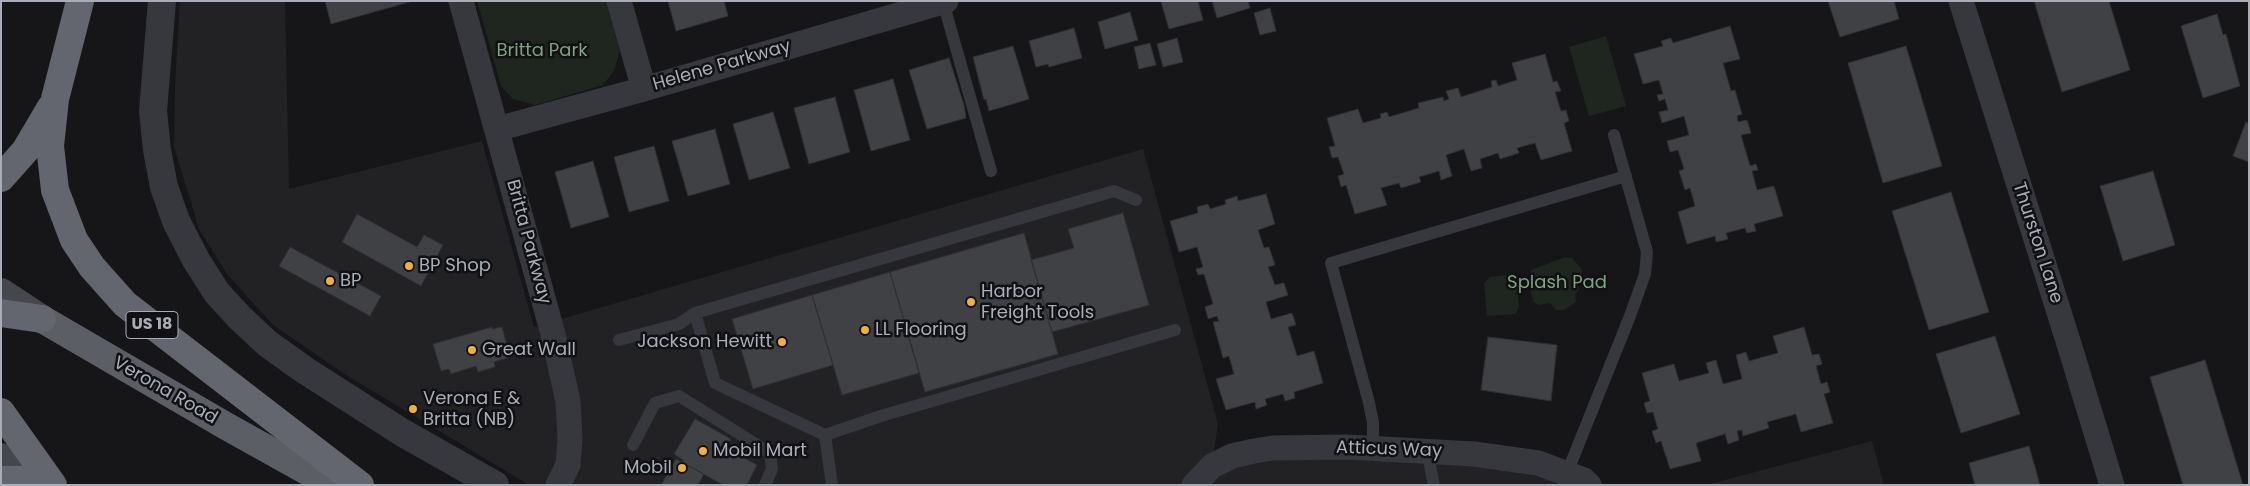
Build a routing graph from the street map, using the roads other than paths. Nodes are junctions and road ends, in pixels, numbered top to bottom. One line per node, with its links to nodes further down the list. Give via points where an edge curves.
1 (80, 1): 8 (highway, US 18)
2 (162, 1): 32 (street, via 153,112 157,150 164,187 176,221 212,284 240,318 268,344 306,371 403,433)
3 (461, 1): 9 (street, Britta Parkway)
4 (619, 1): 7 (street)
5 (1960, 1): 39 (street, Thurston Lane)
6 (945, 2): 7 (street, Helene Parkway); 11 (lane)
7 (644, 89): 9 (street, Helene Parkway)
8 (56, 99): 13 (highway, via 24,151); 31 (highway, US 18, via 50,146 55,190 74,240 92,267 125,304)
9 (497, 129): 33 (street, Britta Parkway, via 568,401 568,465)
10 (1614, 135): 12 (lane)
11 (991, 171)
12 (1626, 176): 24 (lane, via 1331,263 1368,399 1373,422); 27 (lane, via 1648,252 1645,274)
13 (1, 178)
14 (1136, 200): 16 (lane, via 1114,191)
15 (1, 292): 18 (main road, Verona Road)
16 (695, 312): 20 (lane, via 679,324); 22 (lane, via 715,384)
17 (1, 313): 18 (highway)
18 (42, 319): 30 (highway, Verona Road)
19 (1175, 330): 22 (lane, via 889,413)
20 (620, 340)
21 (1, 412): 29 (highway)
22 (825, 435): 35 (lane)
23 (633, 445): 34 (lane, via 655,403 679,396 770,453 772,470)
24 (1373, 449): 25 (street, Atticus Way); 36 (street, Atticus Way, via 1273,448 1254,451 1232,456 1212,466)
25 (1427, 451): 27 (street, Atticus Way, via 1538,463); 37 (lane)
26 (1, 456): 29 (main road)
27 (1567, 473): 38 (street, Atticus Way)
28 (1, 480): 29 (highway)
29 (51, 485)
30 (332, 485)
31 (360, 485)
32 (495, 485)
33 (558, 485)
34 (765, 485)
35 (832, 485)
36 (1194, 485)
37 (1434, 485)
38 (1589, 485)
39 (2112, 485)

